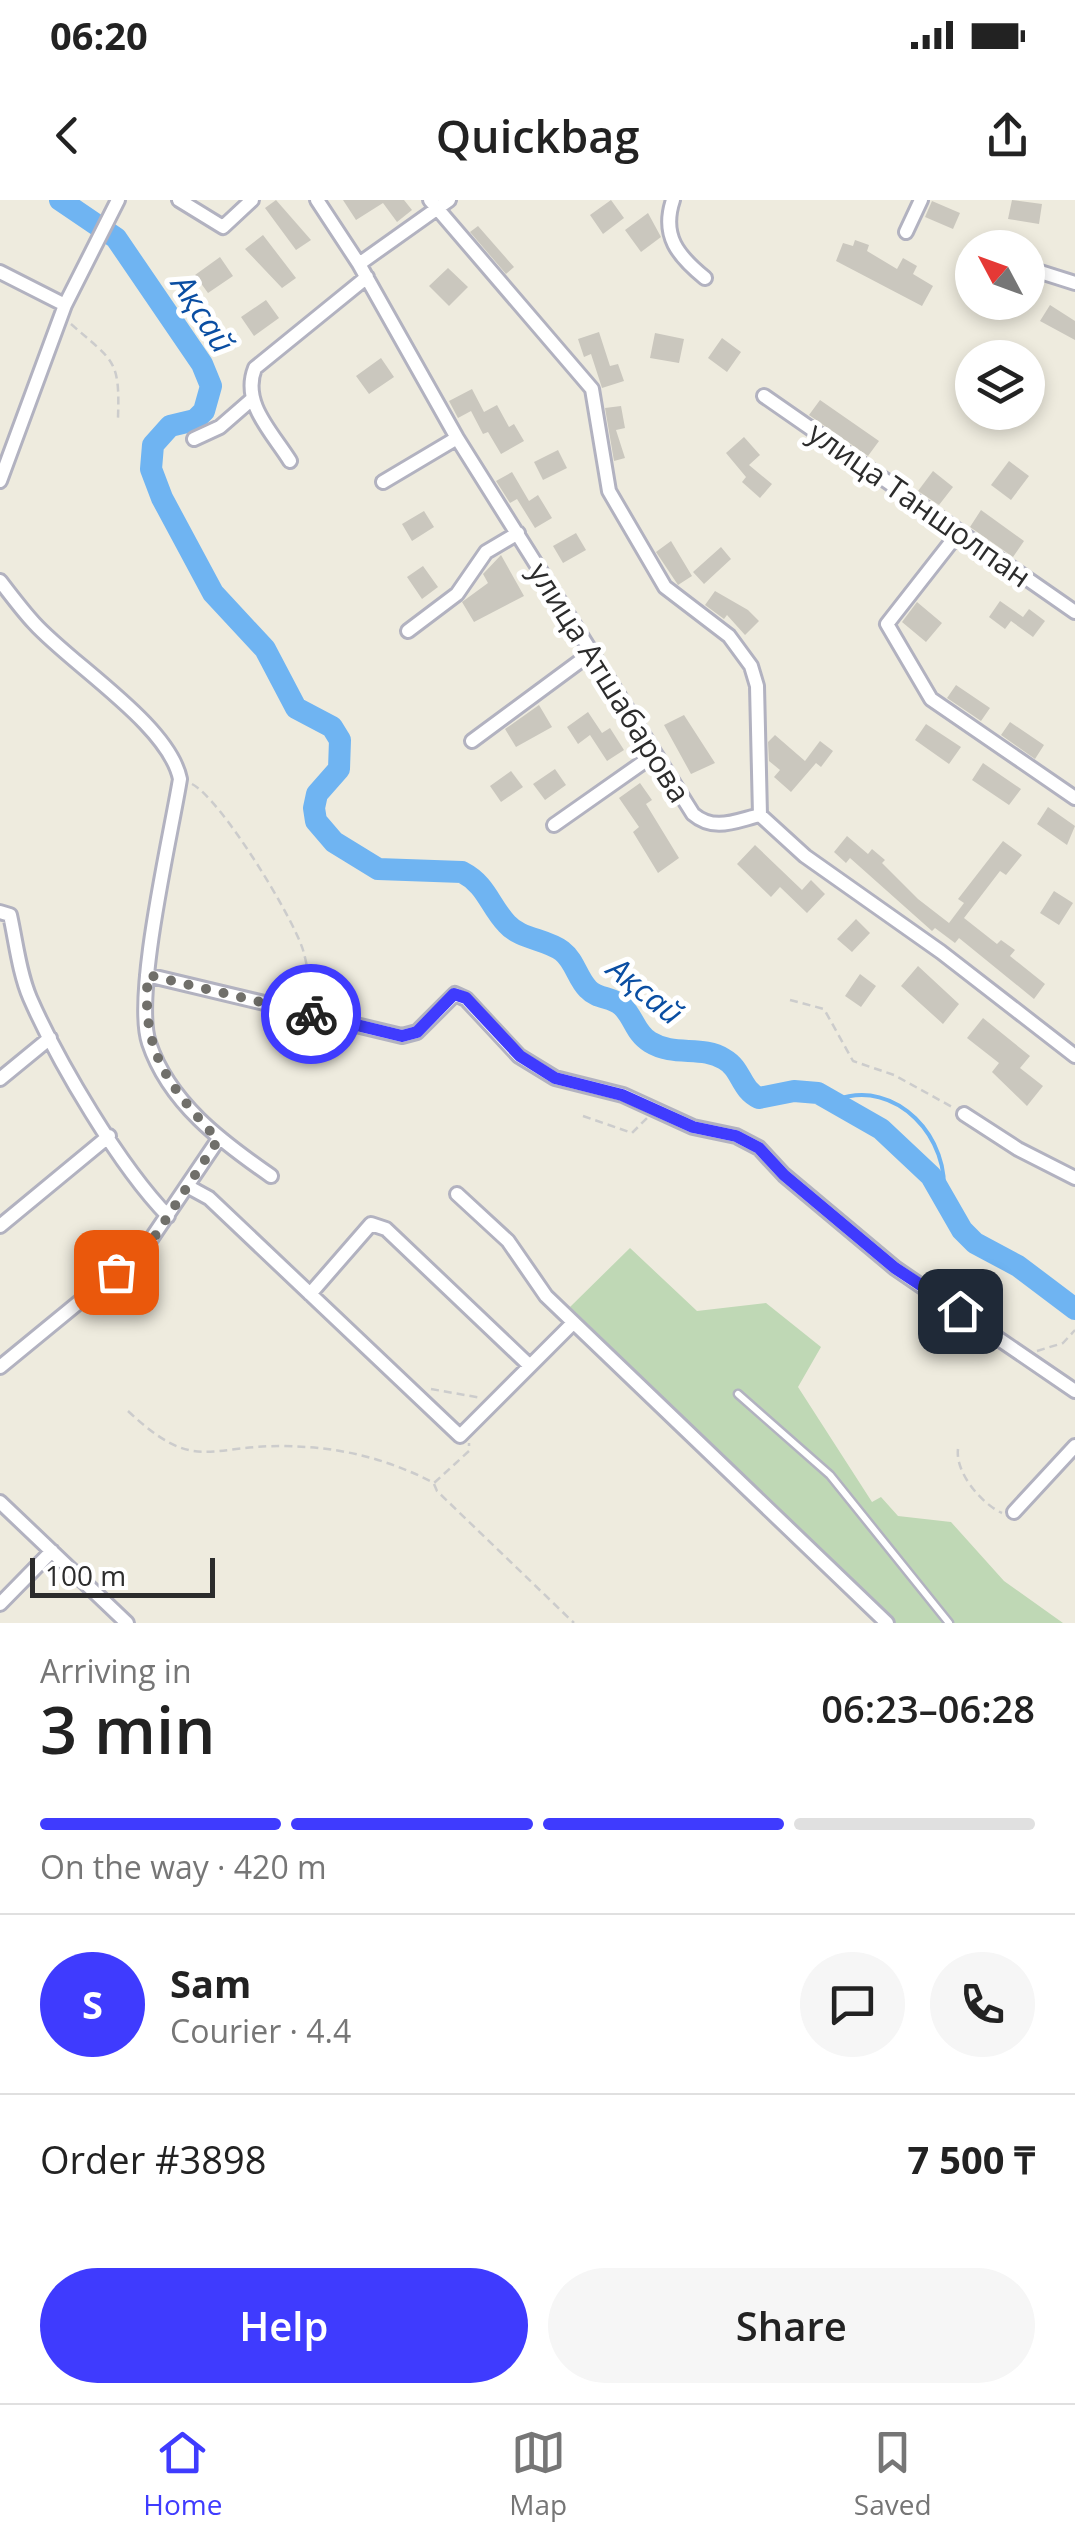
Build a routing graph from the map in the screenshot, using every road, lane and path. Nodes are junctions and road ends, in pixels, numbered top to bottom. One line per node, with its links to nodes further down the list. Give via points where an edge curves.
1 (118, 200): 16 (street)
2 (179, 200): 3 (street, via 223,227)
3 (252, 200)
4 (317, 200): 10 (street, улица Атшабарова)
5 (449, 200): 8 (street)
6 (672, 200): 14 (street, via 670,242)
7 (921, 200): 9 (street)
8 (433, 204): 10 (street); 35 (street, via 592,389 608,491 665,587 729,636 751,666)
9 (906, 232)
10 (360, 264): 13 (street, улица Атшабарова)
11 (0, 272): 16 (street)
12 (1045, 273): 15 (street)
13 (367, 278): 18 (street, via 255,368 248,387); 20 (street, улица Атшабарова)
14 (706, 278)
15 (1075, 283)
16 (63, 310): 19 (path, via 113,361); 23 (street)
17 (764, 396): 25 (street, улица Таншолпан)
18 (252, 400): 21 (street); 22 (street)
19 (118, 418)
20 (457, 438): 24 (street); 26 (street, улица Атшабарова)
21 (194, 439)
22 (290, 461)
23 (0, 481)
24 (383, 482)
25 (959, 532): 28 (street, улица Таншолпан); 34 (street, via 887,624 931,699)
26 (518, 534): 29 (street, via 486,552 457,594); 30 (street, улица Атшабарова)
27 (0, 581): 33 (street, via 32,622 145,726 177,763)
28 (1075, 612)
29 (408, 631)
30 (591, 653): 31 (street); 32 (street, улица Атшабарова)
31 (472, 741)
32 (654, 754): 35 (street, улица Атшабарова, via 704,824); 36 (street)
33 (180, 779): 38 (street); 40 (path, via 212,799 293,930)
34 (1075, 798)
35 (760, 815): 42 (street, via 805,856)
36 (554, 825)
37 (0, 912): 41 (street, via 10,915 29,996)
38 (148, 975): 40 (street); 48 (street, via 149,1043 175,1092)
39 (790, 1000): 45 (path, via 824,1008 852,1061 894,1074)
40 (315, 1015): 44 (street, via 402,1036 417,1032 454,994 466,998 538,1069)
41 (50, 1038): 43 (street); 47 (street)
42 (1075, 1056)
43 (0, 1079)
44 (656, 1108): 46 (path, via 632,1133); 58 (street, via 759,1148 895,1268)
45 (964, 1114): 50 (street)
46 (583, 1116)
47 (109, 1136): 53 (street, via 139,1186); 54 (street)
48 (218, 1140): 49 (street); 51 (street)
49 (271, 1176)
50 (1075, 1178)
51 (186, 1186): 53 (street); 55 (street, via 209,1198)
52 (458, 1194): 56 (street, via 508,1241)
53 (168, 1216): 60 (street, via 146,1248)
54 (0, 1226)
55 (310, 1294): 59 (street, via 371,1224 386,1229); 66 (street)
56 (573, 1323): 59 (street); 76 (street)
57 (1075, 1330): 58 (path, via 1063,1342)
58 (1021, 1355): 62 (street)
59 (530, 1366): 64 (street)
60 (0, 1367)
61 (426, 1388): 64 (path)
62 (1075, 1391)
63 (738, 1394): 77 (lane, via 830,1476)
64 (497, 1399): 66 (street)
65 (128, 1411): 69 (path, via 158,1440 191,1453 282,1446 360,1452)
66 (460, 1436): 69 (path, via 469,1451)
67 (1075, 1446): 71 (street)
68 (958, 1449): 71 (path, via 962,1471 986,1504 1000,1514)
69 (434, 1483): 75 (path)
70 (0, 1502): 72 (street)
71 (1014, 1512)
72 (52, 1552): 73 (street); 74 (street)
73 (0, 1604)
74 (122, 1621)
75 (574, 1623)
76 (886, 1623)
77 (949, 1623)

